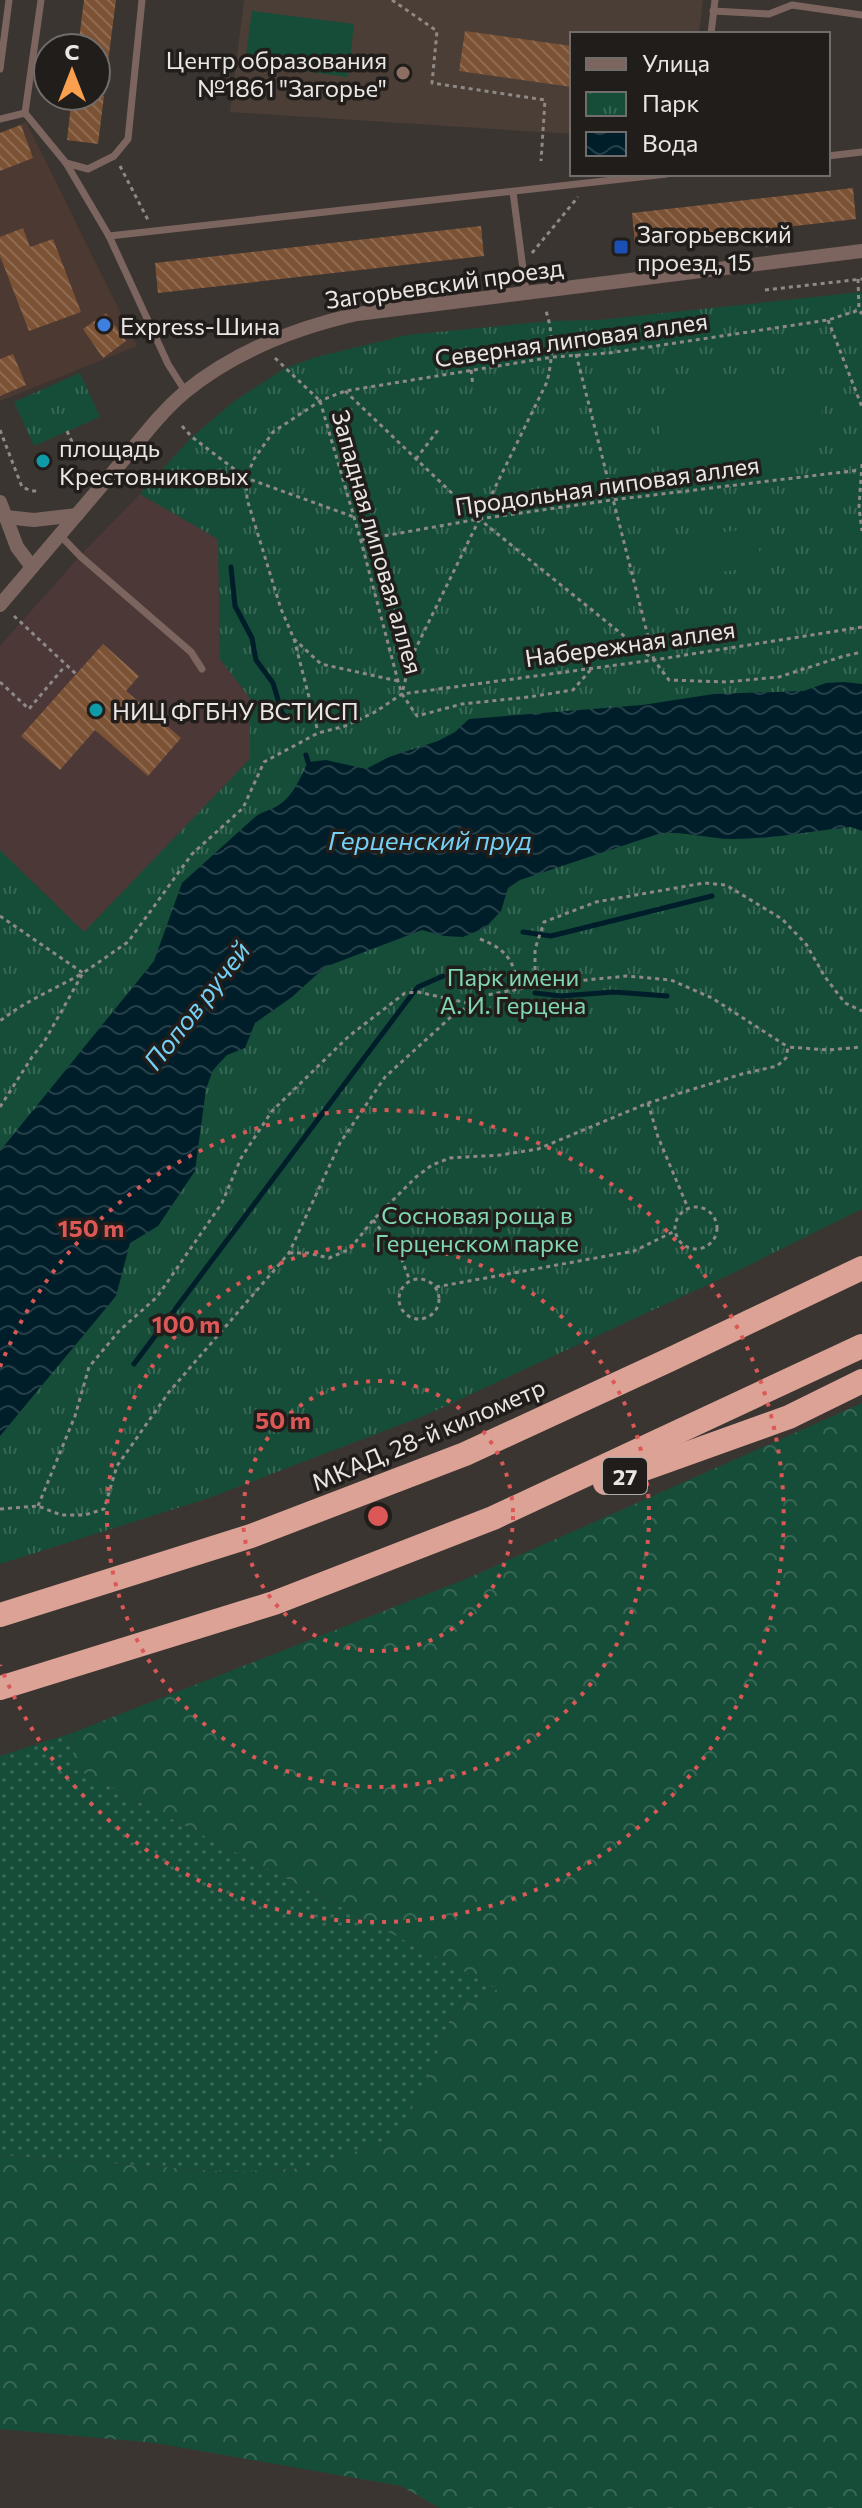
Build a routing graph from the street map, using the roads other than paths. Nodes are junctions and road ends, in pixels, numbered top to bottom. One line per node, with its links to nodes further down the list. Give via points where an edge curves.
1 (9, 0): 9 (lane)
2 (41, 0): 10 (lane)
3 (142, 0): 14 (lane, via 128,139 114,156 88,169)
4 (715, 0): 6 (lane)
5 (792, 3): 6 (lane, via 769,14); 7 (lane)
6 (713, 11): 8 (lane)
7 (862, 15)
8 (711, 32)
9 (0, 69)
10 (25, 113): 11 (lane); 14 (lane)
11 (0, 119)
12 (862, 152): 13 (lane)
13 (830, 156)
14 (66, 163): 17 (lane)
15 (650, 176): 16 (lane)
16 (513, 192): 17 (lane); 19 (lane)
17 (109, 236): 20 (lane)
18 (862, 251): 19 (street, Загорьевский проезд)
19 (526, 292): 20 (street, Загорьевский проезд, via 319,322 247,352)
20 (185, 392): 22 (street, Загорьевский проезд)
21 (2, 510): 22 (street, via 34,520); 24 (street)
22 (77, 515): 23 (street, Загорьевский проезд)
23 (60, 535): 24 (street, Загорьевский проезд); 26 (lane, via 191,652)
24 (32, 567): 25 (street, Загорьевский проезд)
25 (0, 605)
26 (202, 669)
27 (862, 1268): 31 (highway, МКАД, 28-й километр, via 465,1454 251,1536)
28 (862, 1346): 30 (highway, via 493,1518)
29 (862, 1381): 30 (highway, 27, via 789,1417)
30 (384, 1561): 32 (highway, via 274,1603)
31 (0, 1615)
32 (0, 1688)

